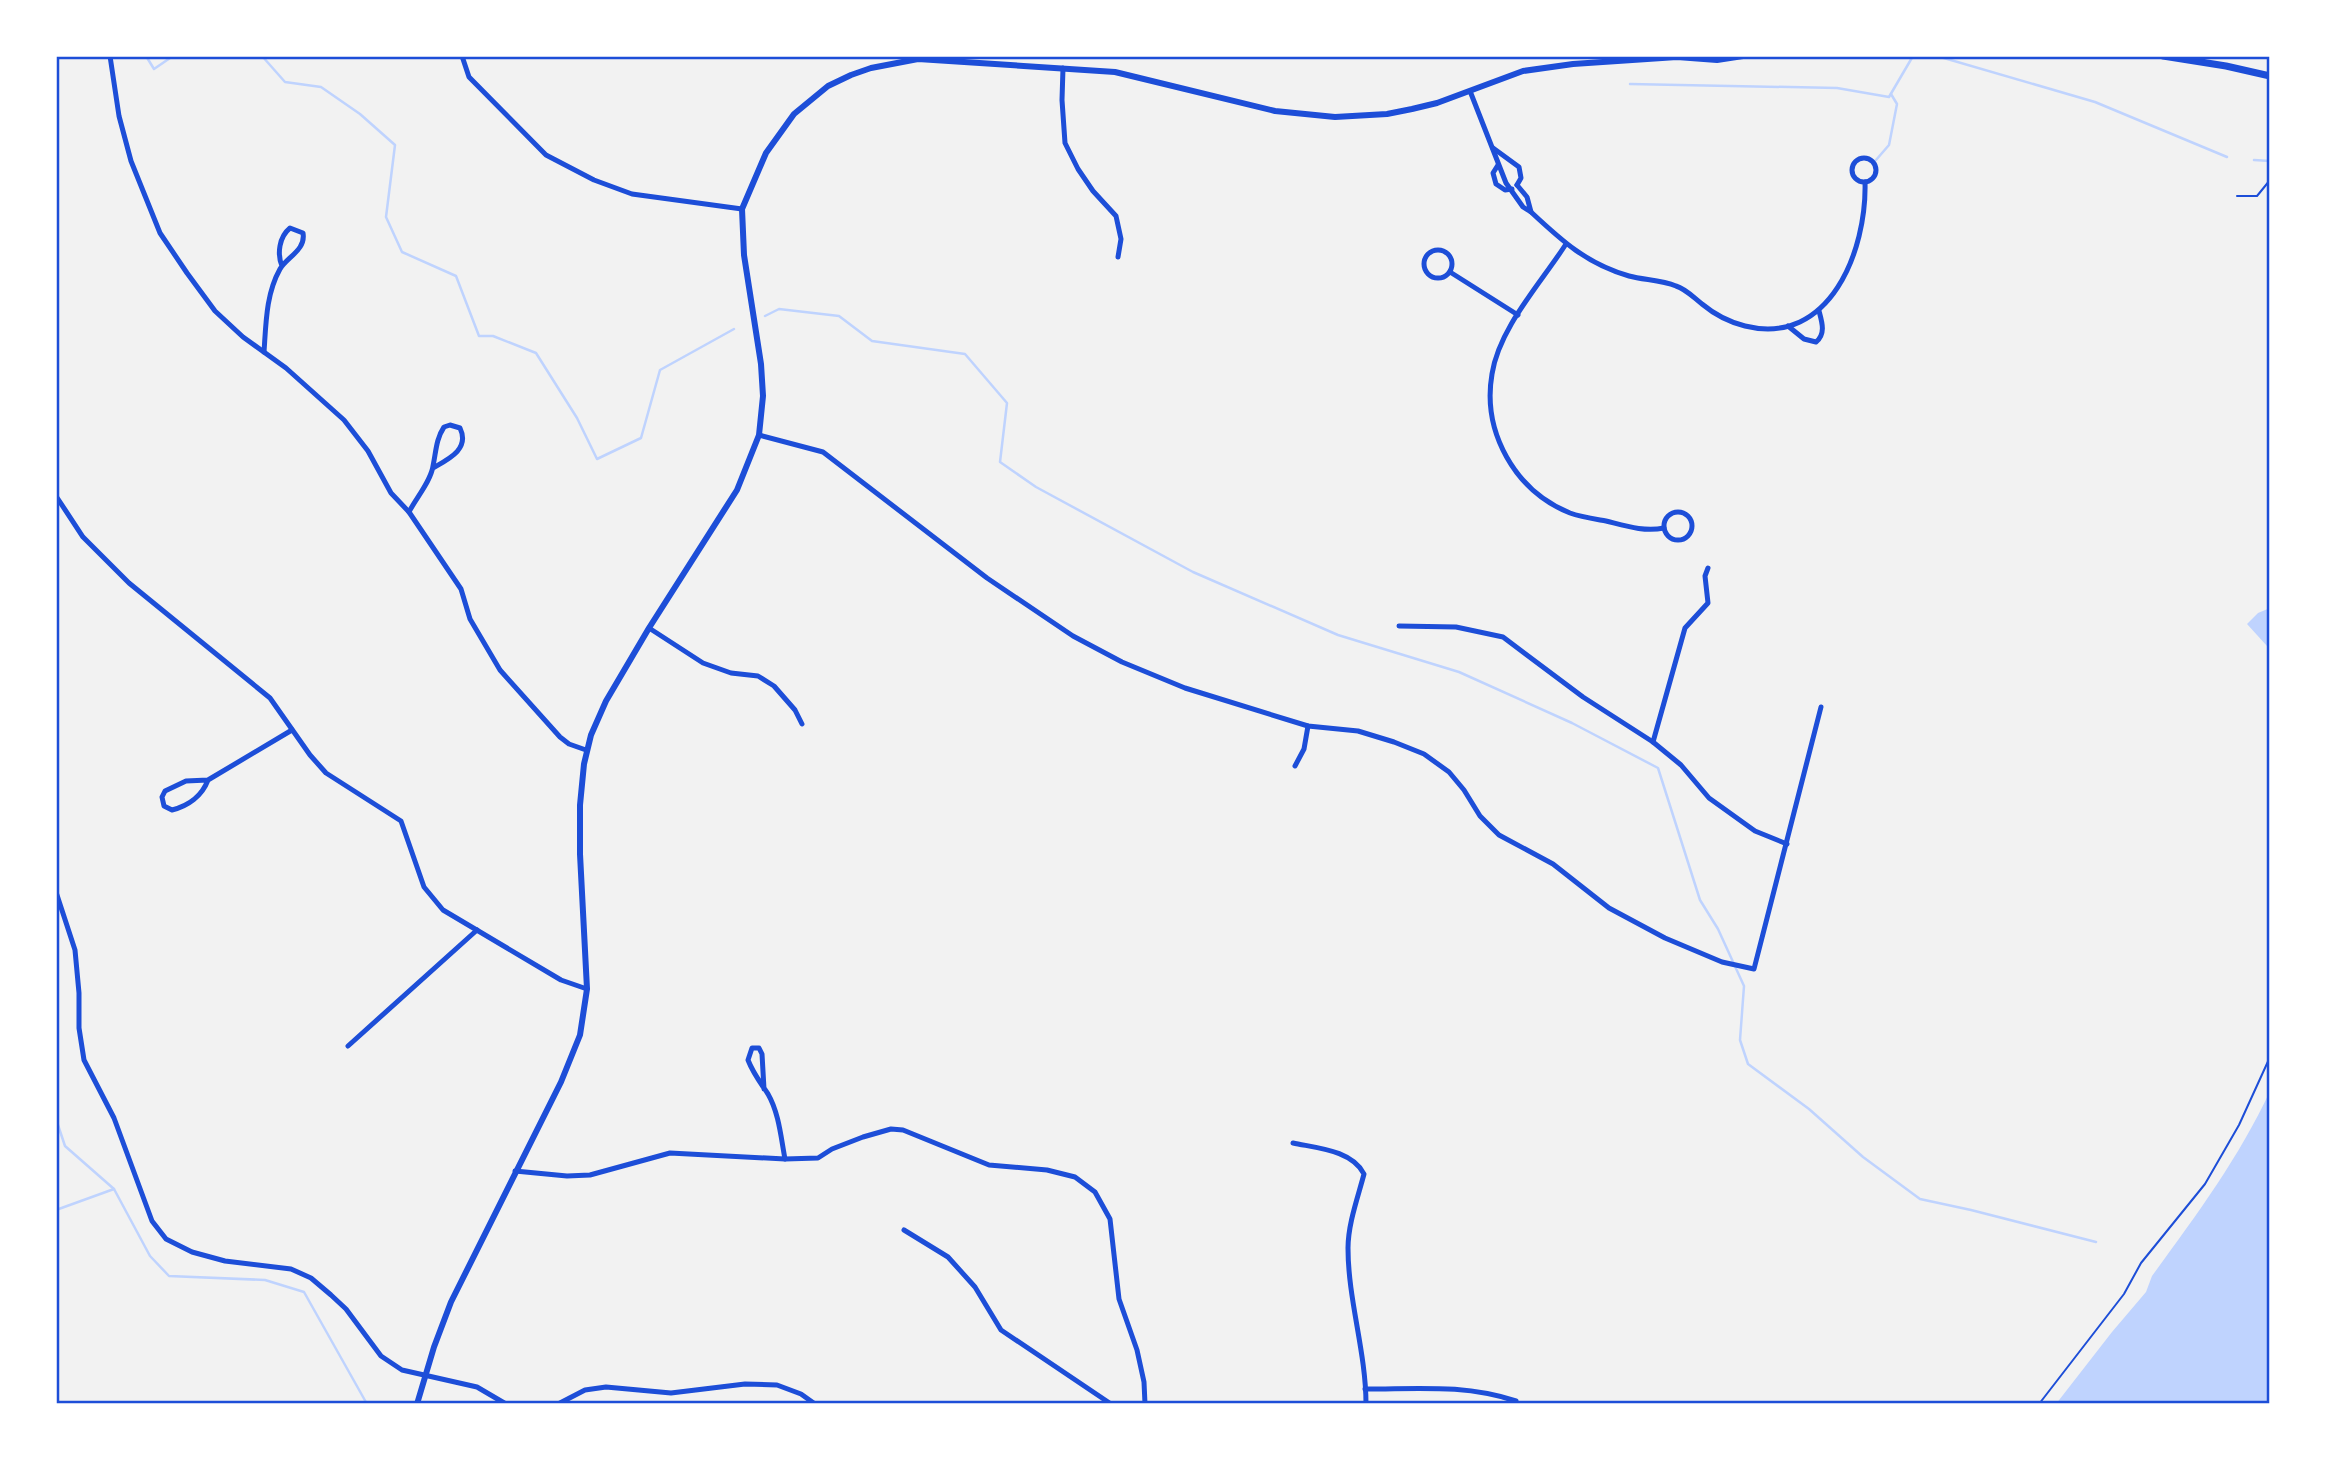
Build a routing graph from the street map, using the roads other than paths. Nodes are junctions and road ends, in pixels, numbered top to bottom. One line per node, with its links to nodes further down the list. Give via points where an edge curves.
1 (110, 56): 25 (street, via 131,161 160,233 215,311)
2 (462, 56): 16 (street, via 469,77 546,155 632,194)
3 (1678, 56): 4 (street, via 1717,61); 10 (street, via 1523,71)
4 (1743, 56)
5 (2163, 56): 7 (main road)
6 (2200, 56): 7 (main road)
7 (2226, 66): 9 (main road)
8 (1063, 68): 10 (street, via 1115,72 1275,111 1335,117 1387,114); 16 (street, via 918,59 851,75 828,86 794,114 766,153); 19 (street, via 1065,143 1093,191 1115,216 1121,239)
9 (2270, 76)
10 (1470, 91): 11 (street)
11 (1493, 147): 12 (street); 14 (street, via 1519,167)
12 (1498, 165): 15 (street); 15 (street, via 1493,173 1495,182)
13 (1865, 182): 13 (street, via 1873,177 1875,168 1871,160 1862,158 1854,163 1852,172); 22 (street, via 1864,224 1855,253)
14 (1517, 186): 15 (street); 17 (street, via 1527,197)
15 (1510, 190): 17 (street)
16 (742, 209): 26 (street, via 744,256 761,364)
17 (1531, 212): 18 (street)
18 (1566, 244): 23 (street); 24 (street, via 1616,272 1676,286 1727,320 1760,329)
19 (1118, 257)
20 (282, 266): 20 (street, via 304,240 296,229 290,228 282,237); 25 (street, via 267,307)
21 (1450, 272): 21 (street, via 1451,260 1445,252 1435,250 1426,257 1424,267 1430,276 1440,278); 23 (street)
22 (1819, 311): 24 (street); 24 (street, via 1823,326 1816,342)
23 (1518, 315): 30 (street, via 1497,354 1491,383 1491,414 1504,456 1540,496 1572,514 1650,531)
24 (1788, 326)
25 (264, 352): 29 (street, via 344,420)
26 (760, 435): 33 (street, via 737,490); 36 (street, via 823,452 990,580 1073,636 1185,688)
27 (433, 468): 27 (street, via 453,457 462,445 460,428 443,427); 29 (street)
28 (56, 496): 37 (street, via 83,537 126,580 270,698)
29 (408, 512): 39 (street, via 461,589 470,619 500,670 560,737)
30 (1664, 528): 30 (street, via 1671,538 1681,540 1690,534 1692,522 1676,512 1666,519)
31 (1708, 568): 38 (street, via 1704,576 1708,603 1685,628)
32 (1399, 626): 38 (street, via 1457,626 1503,637)
33 (649, 628): 35 (street, via 703,663 758,676 774,686); 39 (street, via 606,701)
34 (1821, 708): 42 (street)
35 (802, 724)
36 (1308, 726): 40 (street, via 1304,750); 42 (street, via 1358,732 1424,754 1448,772 1500,835 1553,864 1609,908 1665,938 1754,969)
37 (292, 730): 41 (street); 44 (street, via 326,773 401,821 424,887 443,910)
38 (1653, 742): 42 (street, via 1681,765 1709,798 1755,831)
39 (586, 751): 45 (street, via 580,836)
40 (1295, 766)
41 (208, 780): 41 (street, via 186,781 165,791 164,806 172,810 182,807 200,795)
42 (1787, 844)
43 (56, 892): 52 (street, via 75,950 84,1060 114,1118 152,1221 166,1240 225,1261 292,1269 311,1278 346,1309 381,1356 402,1370)
44 (477, 930): 45 (street, via 561,981); 46 (street)
45 (587, 989): 50 (street, via 580,1035)
46 (348, 1046)
47 (764, 1089): 47 (street, via 748,1060 752,1048 759,1048 762,1054); 49 (street, via 778,1118)
48 (1293, 1143): 53 (street, via 1346,1157 1359,1164 1364,1174 1348,1244)
49 (785, 1159): 50 (street, via 670,1153 590,1175); 60 (street, via 818,1158 891,1129 989,1165 1075,1177 1095,1192 1110,1219 1119,1299 1137,1350)
50 (515, 1171): 52 (street, via 451,1302)
51 (904, 1230): 59 (street, via 948,1257 975,1287 1000,1330)
52 (425, 1374): 55 (street); 56 (street, via 477,1387)
53 (1365, 1389): 54 (street, via 1437,1387); 61 (street)
54 (1516, 1401)
55 (417, 1404)
56 (506, 1404)
57 (558, 1404): 58 (street, via 585,1390 606,1387 671,1393 745,1384 777,1385)
58 (815, 1404)
59 (1111, 1404)
60 (1145, 1404)
61 (1366, 1404)

